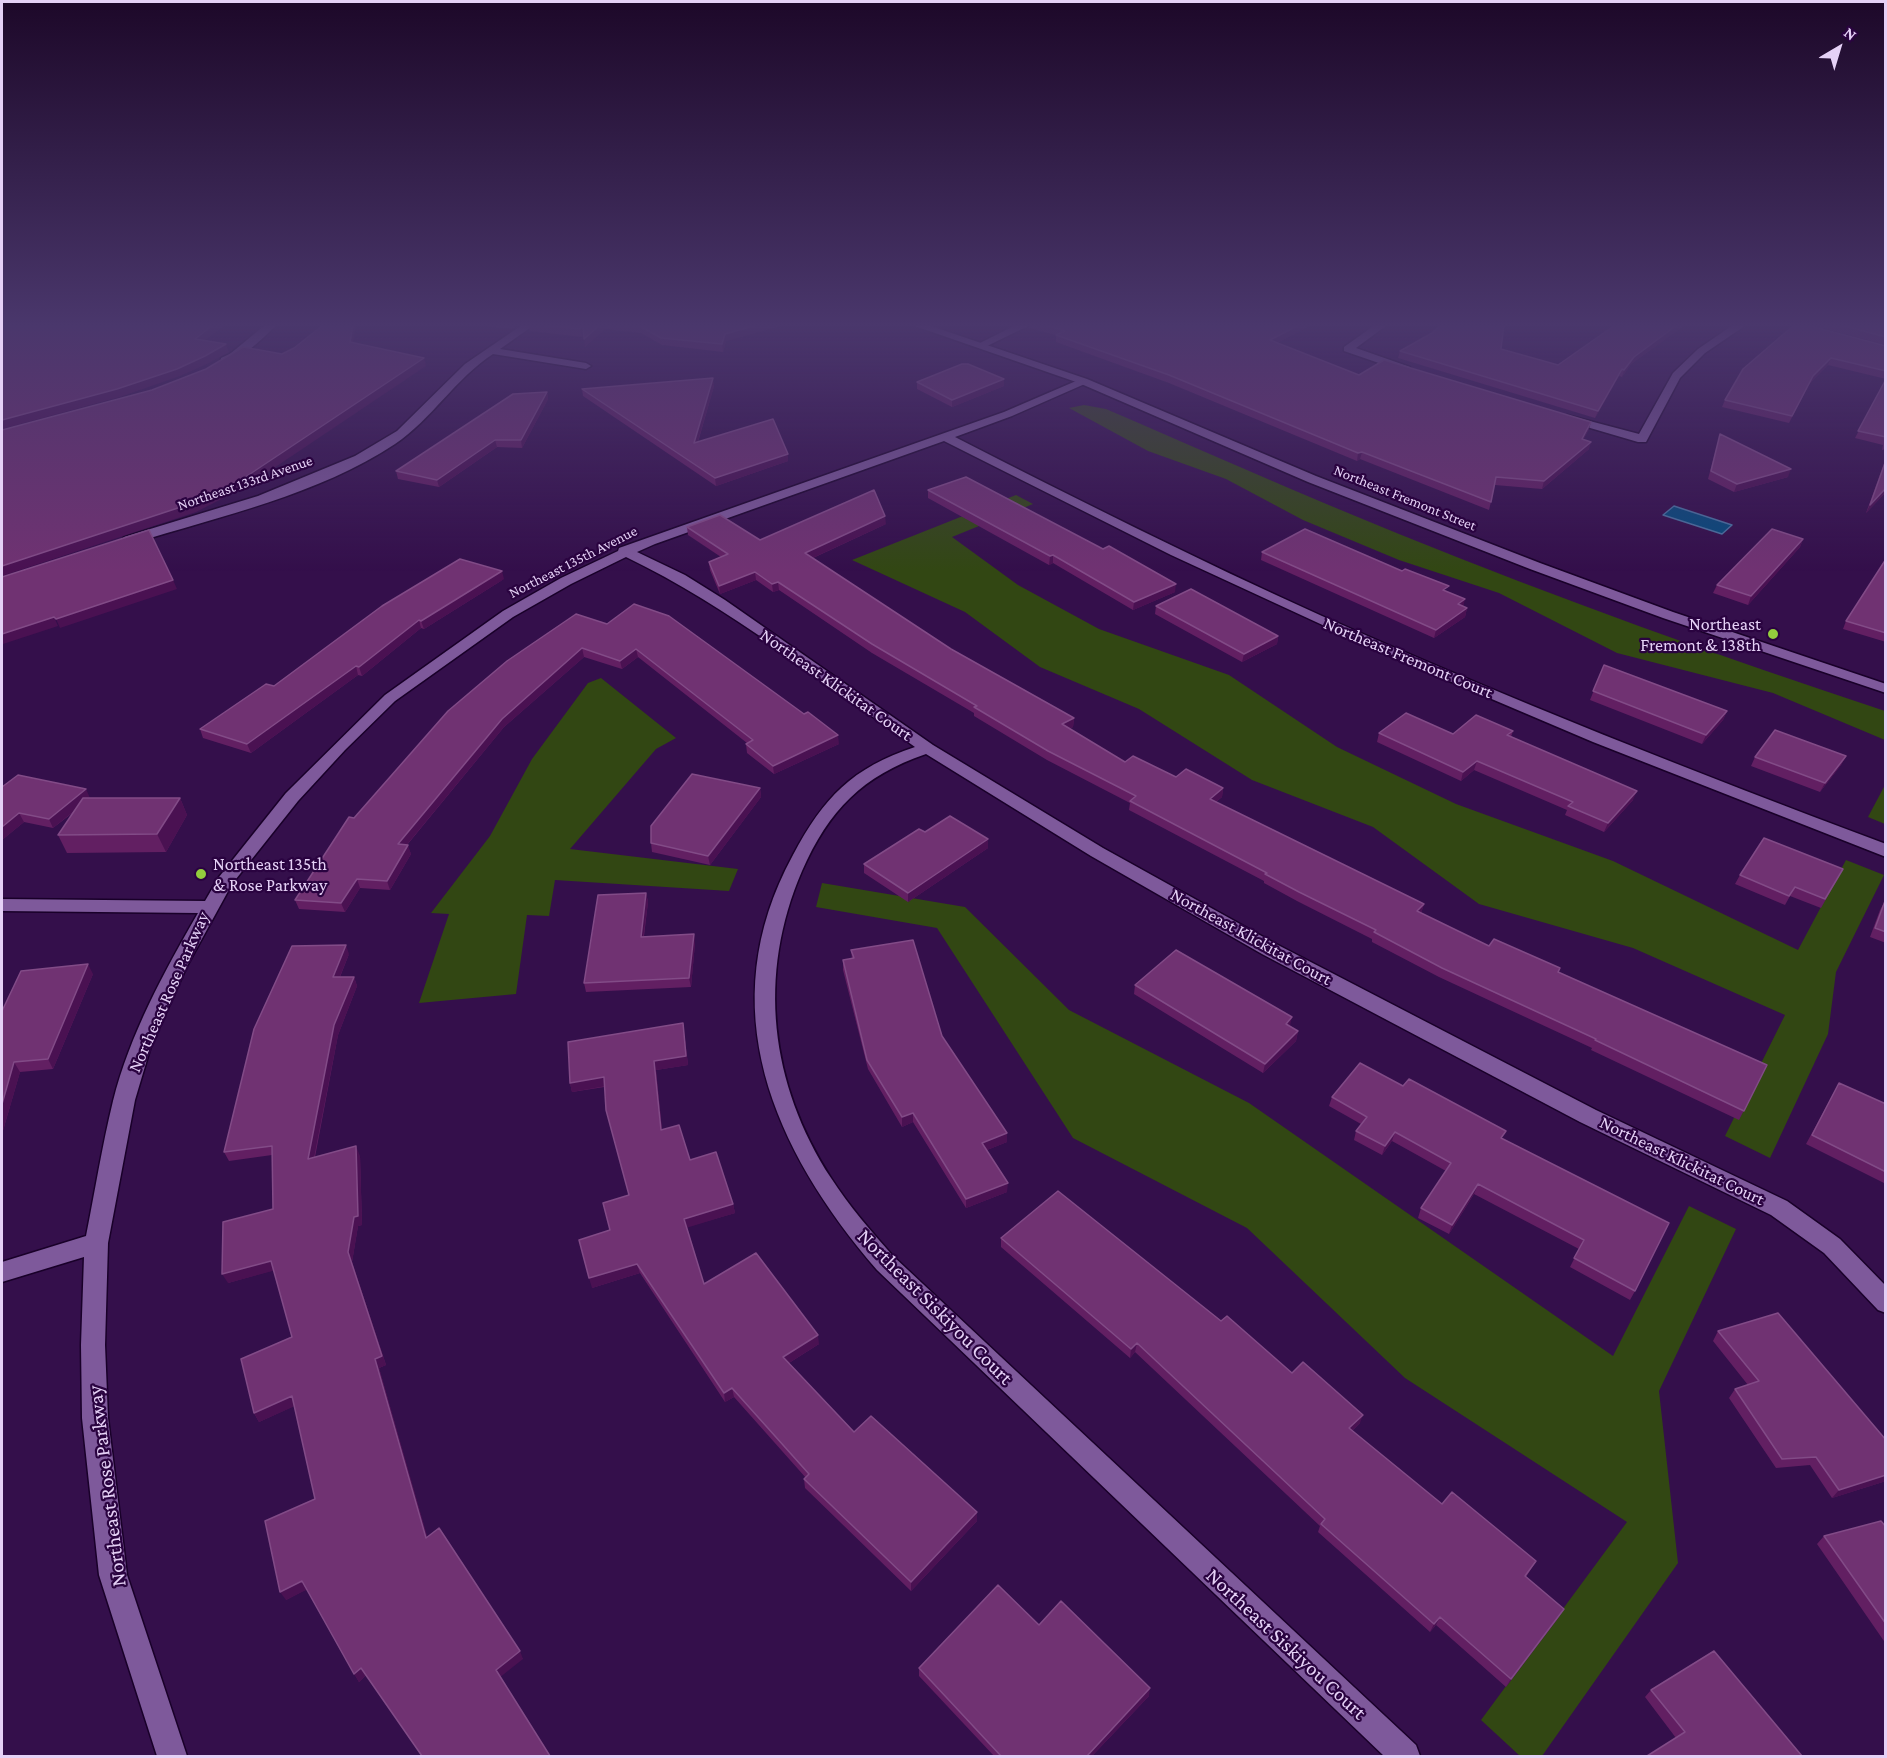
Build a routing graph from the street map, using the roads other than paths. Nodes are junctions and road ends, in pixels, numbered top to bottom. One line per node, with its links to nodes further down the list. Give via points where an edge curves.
1 (430, 407): 7 (street, Northeast 133rd Avenue, via 390,441 347,464 284,490)
2 (1024, 407): 6 (street, Northeast 135th Avenue)
3 (1144, 407): 9 (street, Northeast Fremont Street, via 1471,542 1668,615)
4 (1660, 407): 5 (street, via 1642,439)
5 (1554, 415)
6 (944, 436): 8 (street, Northeast 135th Avenue); 11 (street, Northeast Fremont Court, via 1185,557 1315,617 1640,755)
7 (115, 544)
8 (624, 551): 10 (street, Northeast Klickitat Court, via 720,603); 13 (street, Northeast 135th Avenue, via 508,614 390,698 292,797 225,881)
9 (1886, 689)
10 (927, 748): 16 (street, Northeast Klickitat Court, via 1098,852 1269,949 1588,1116 1779,1208 1832,1246); 18 (street, Northeast Siskiyou Court, via 888,762 858,781 833,805 783,888 766,953 765,1025 771,1063 800,1142 822,1183 885,1263)
11 (1886, 851)
12 (2, 905): 13 (street, Northeast Rose Parkway)
13 (210, 907): 14 (street, Northeast Rose Parkway, via 177,966 141,1046 124,1100)
14 (96, 1243): 15 (street); 17 (street, Northeast Rose Parkway, via 95,1418 113,1575)
15 (2, 1272)
16 (1886, 1303)
17 (172, 1756)
18 (1405, 1756)

